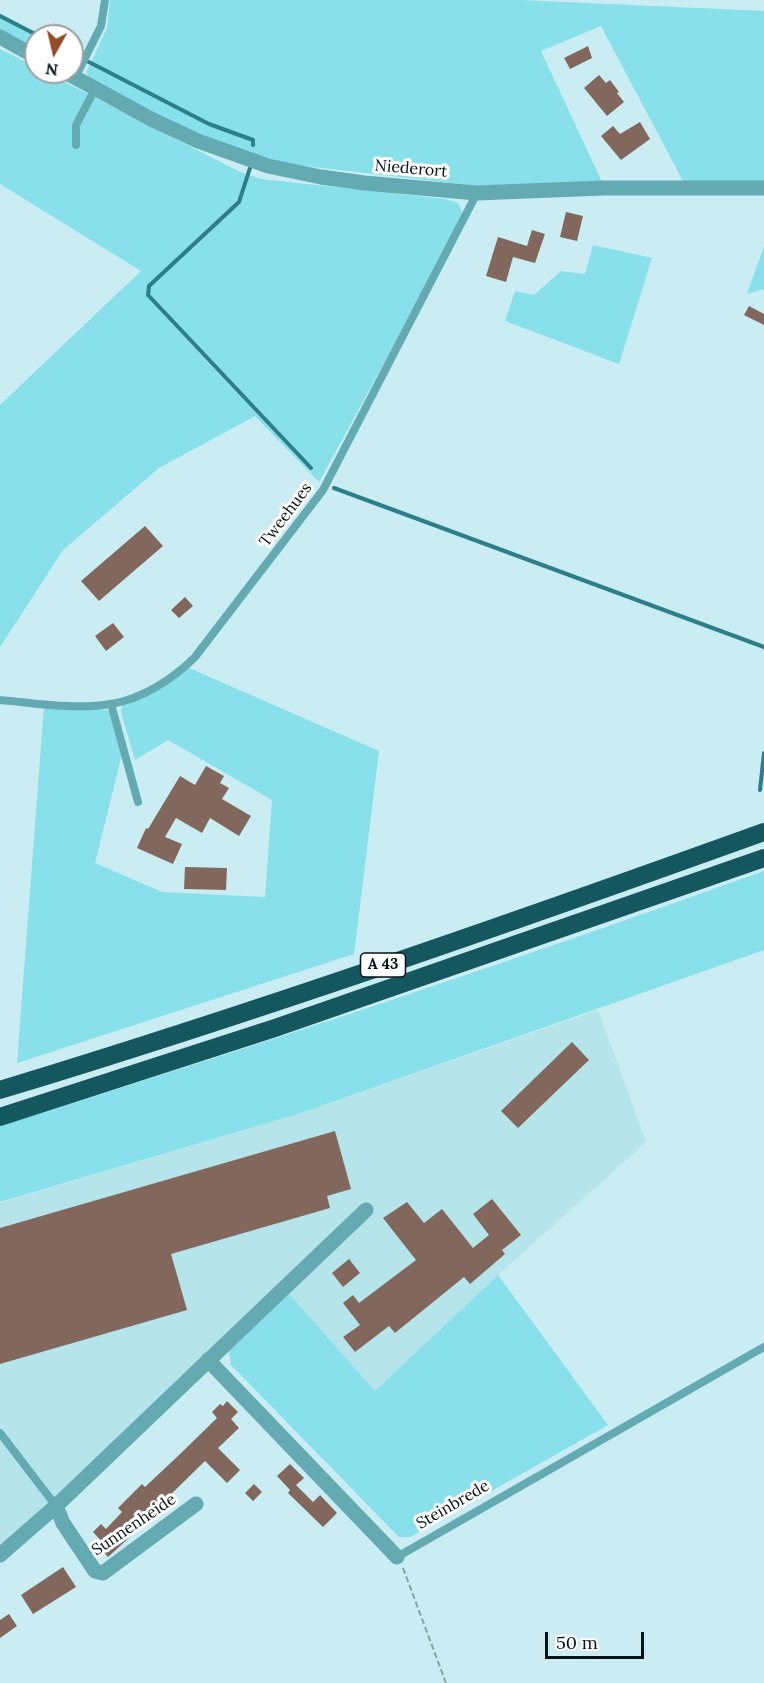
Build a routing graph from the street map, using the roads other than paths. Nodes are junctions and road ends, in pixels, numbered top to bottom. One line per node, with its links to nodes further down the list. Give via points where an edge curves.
1 (105, 0): 4 (lane, Niederort, via 101,26)
2 (0, 37): 3 (street)
3 (24, 50)
4 (84, 53)
5 (84, 83): 6 (street, Niederort)
6 (95, 89): 7 (lane, via 76,125); 9 (street, Niederort, via 198,141 268,166 364,183)
7 (76, 145)
8 (764, 188): 9 (street, Niederort)
9 (477, 193): 11 (lane, Tweehues, via 323,490 195,657 152,688)
10 (0, 700): 11 (lane, Tweehues)
11 (111, 704): 12 (lane)
12 (138, 802)
13 (764, 832): 15 (highway, A 43, via 266,1006)
14 (764, 858): 16 (highway, A 43, via 275,1028)
15 (0, 1090)
16 (0, 1117)
17 (366, 1210): 19 (street)
18 (764, 1347): 24 (lane, Steinbrede)
19 (208, 1360): 22 (street); 24 (street)
20 (0, 1433): 22 (lane)
21 (196, 1504): 22 (street, Sunnenheide, via 102,1573 95,1571)
22 (56, 1506): 23 (street)
23 (0, 1556)
24 (397, 1557)

